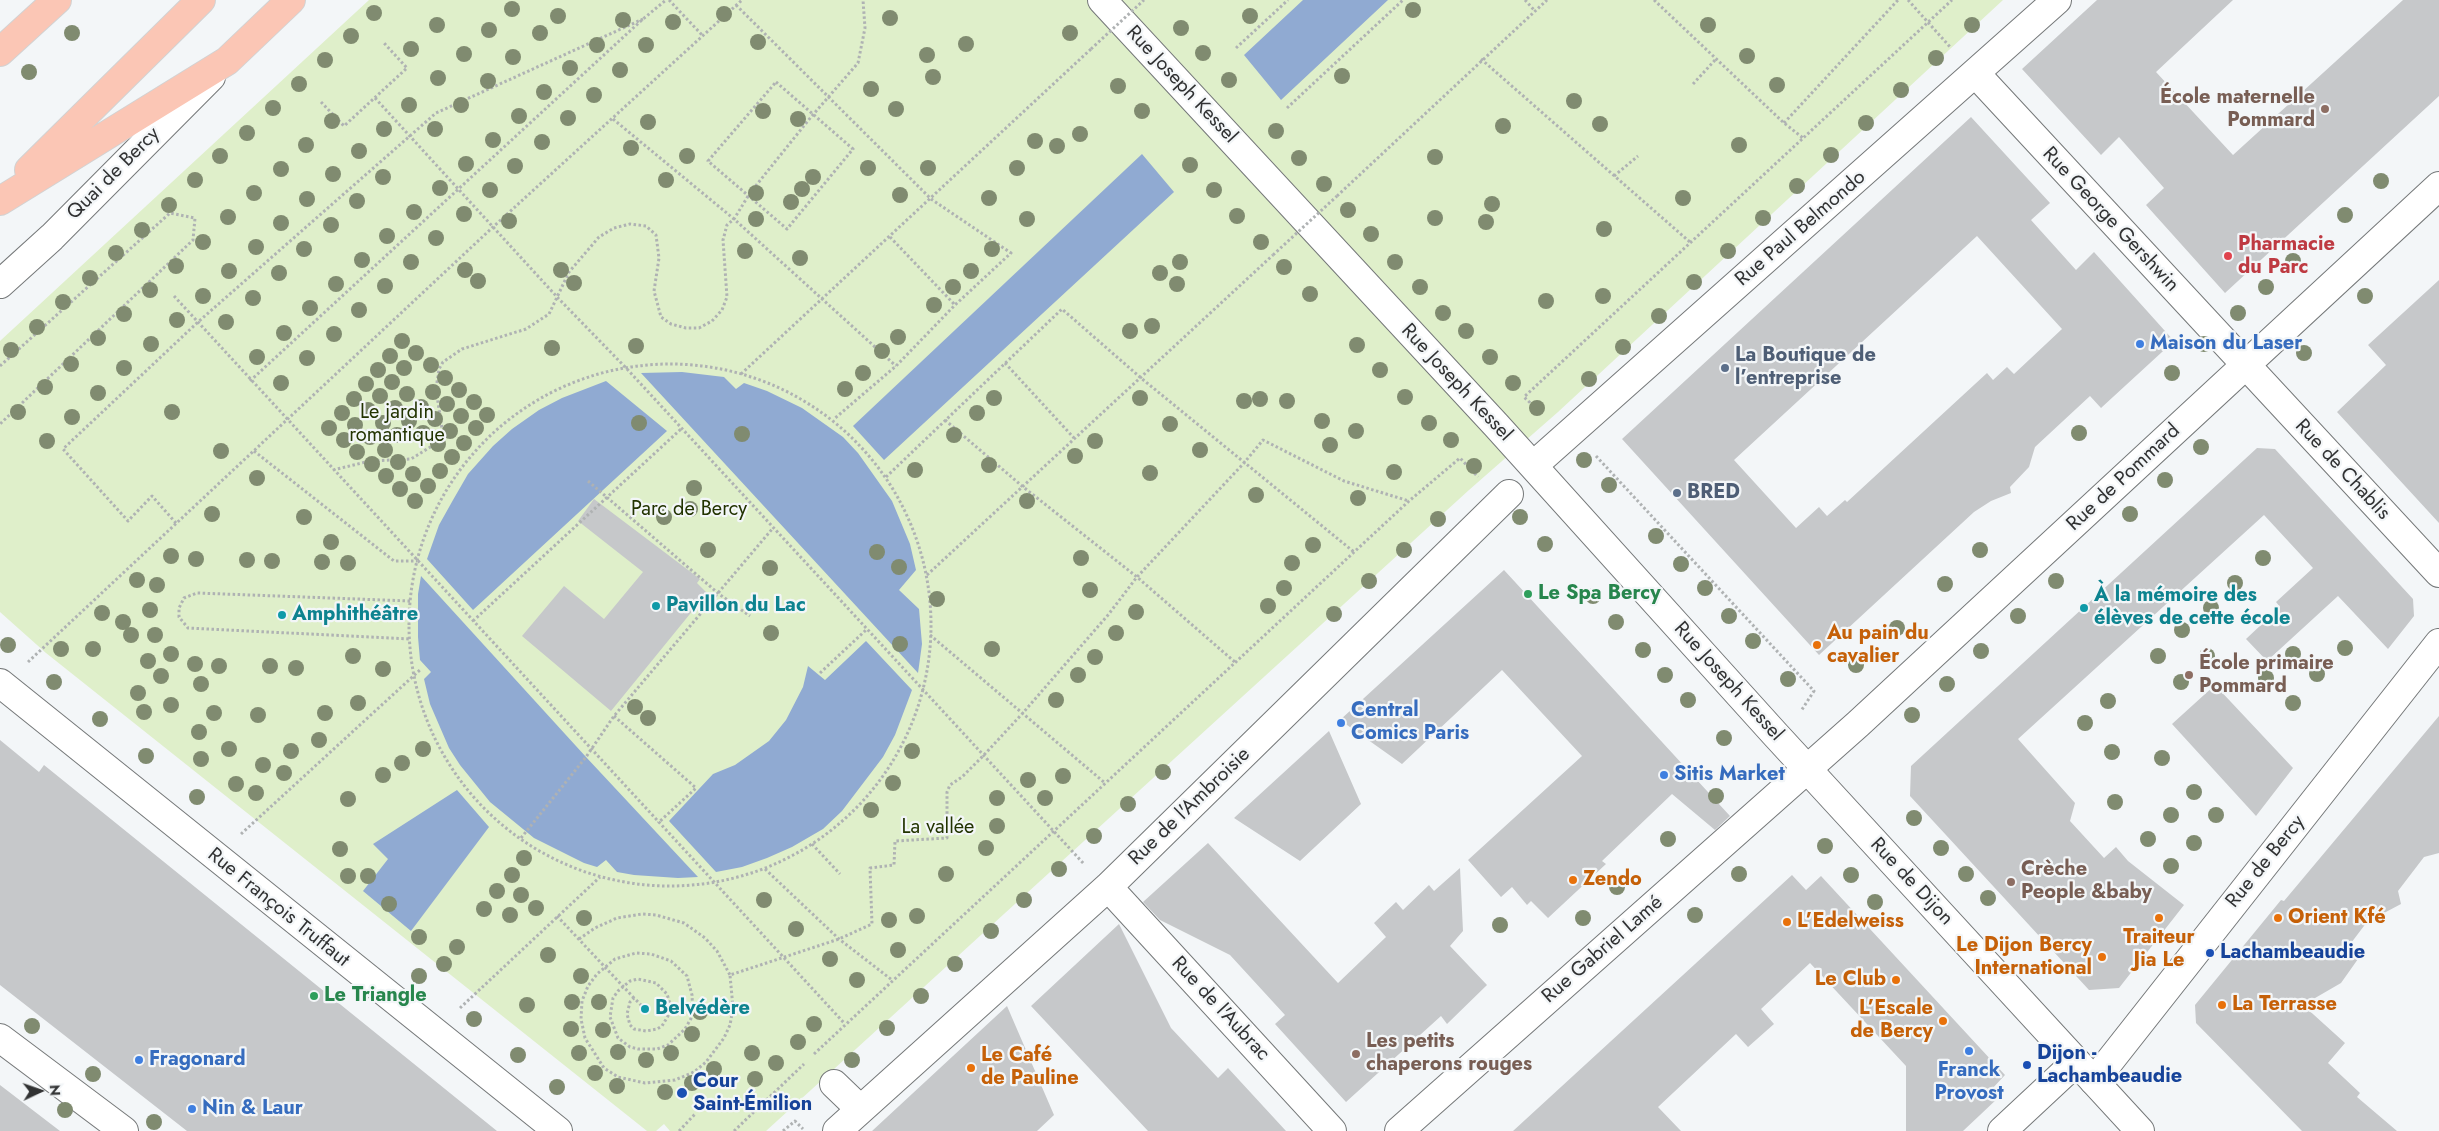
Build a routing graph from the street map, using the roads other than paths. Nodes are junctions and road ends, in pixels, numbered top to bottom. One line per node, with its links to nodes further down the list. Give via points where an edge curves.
1 (57, 0): 6 (main road)
2 (201, 0): 10 (main road)
3 (291, 0): 7 (main road)
4 (1102, 0): 18 (street, Rue Joseph Kessel, via 1482,410)
5 (2056, 0): 8 (street, Rue Paul Belmondo)
6 (0, 52)
7 (227, 61): 10 (main road); 11 (street, Quai de Bercy, via 52,237)
8 (1976, 74): 12 (street, Rue George Gershwin); 13 (street, Rue Paul Belmondo)
9 (2439, 186): 12 (street, Rue de Pommard)
10 (0, 200)
11 (0, 284)
12 (2246, 366): 15 (street, Rue de Chablis); 18 (street, Rue de Pommard)
13 (1544, 456)
14 (1506, 499): 19 (street, Rue de l'Ambroisie)
15 (2439, 573)
16 (2439, 644): 21 (street, Rue de Bercy)
17 (2, 685): 25 (street, Rue François Truffaut)
18 (1807, 768): 21 (street, Rue de Dijon); 28 (street, Rue Gabriel Lamé)
19 (1108, 887): 23 (street, Rue de l'Ambroisie); 27 (street, Rue de l'Aubrac)
20 (0, 1038): 24 (street)
21 (2085, 1072): 29 (street, Rue de Bercy); 30 (street, Rue de Dijon)
22 (834, 1084): 23 (street)
23 (860, 1109): 26 (street, Rue de l'Ambroisie)
24 (124, 1131)
25 (558, 1131)
26 (837, 1131)
27 (1332, 1131)
28 (1398, 1131)
29 (2002, 1131)
30 (2140, 1131)

